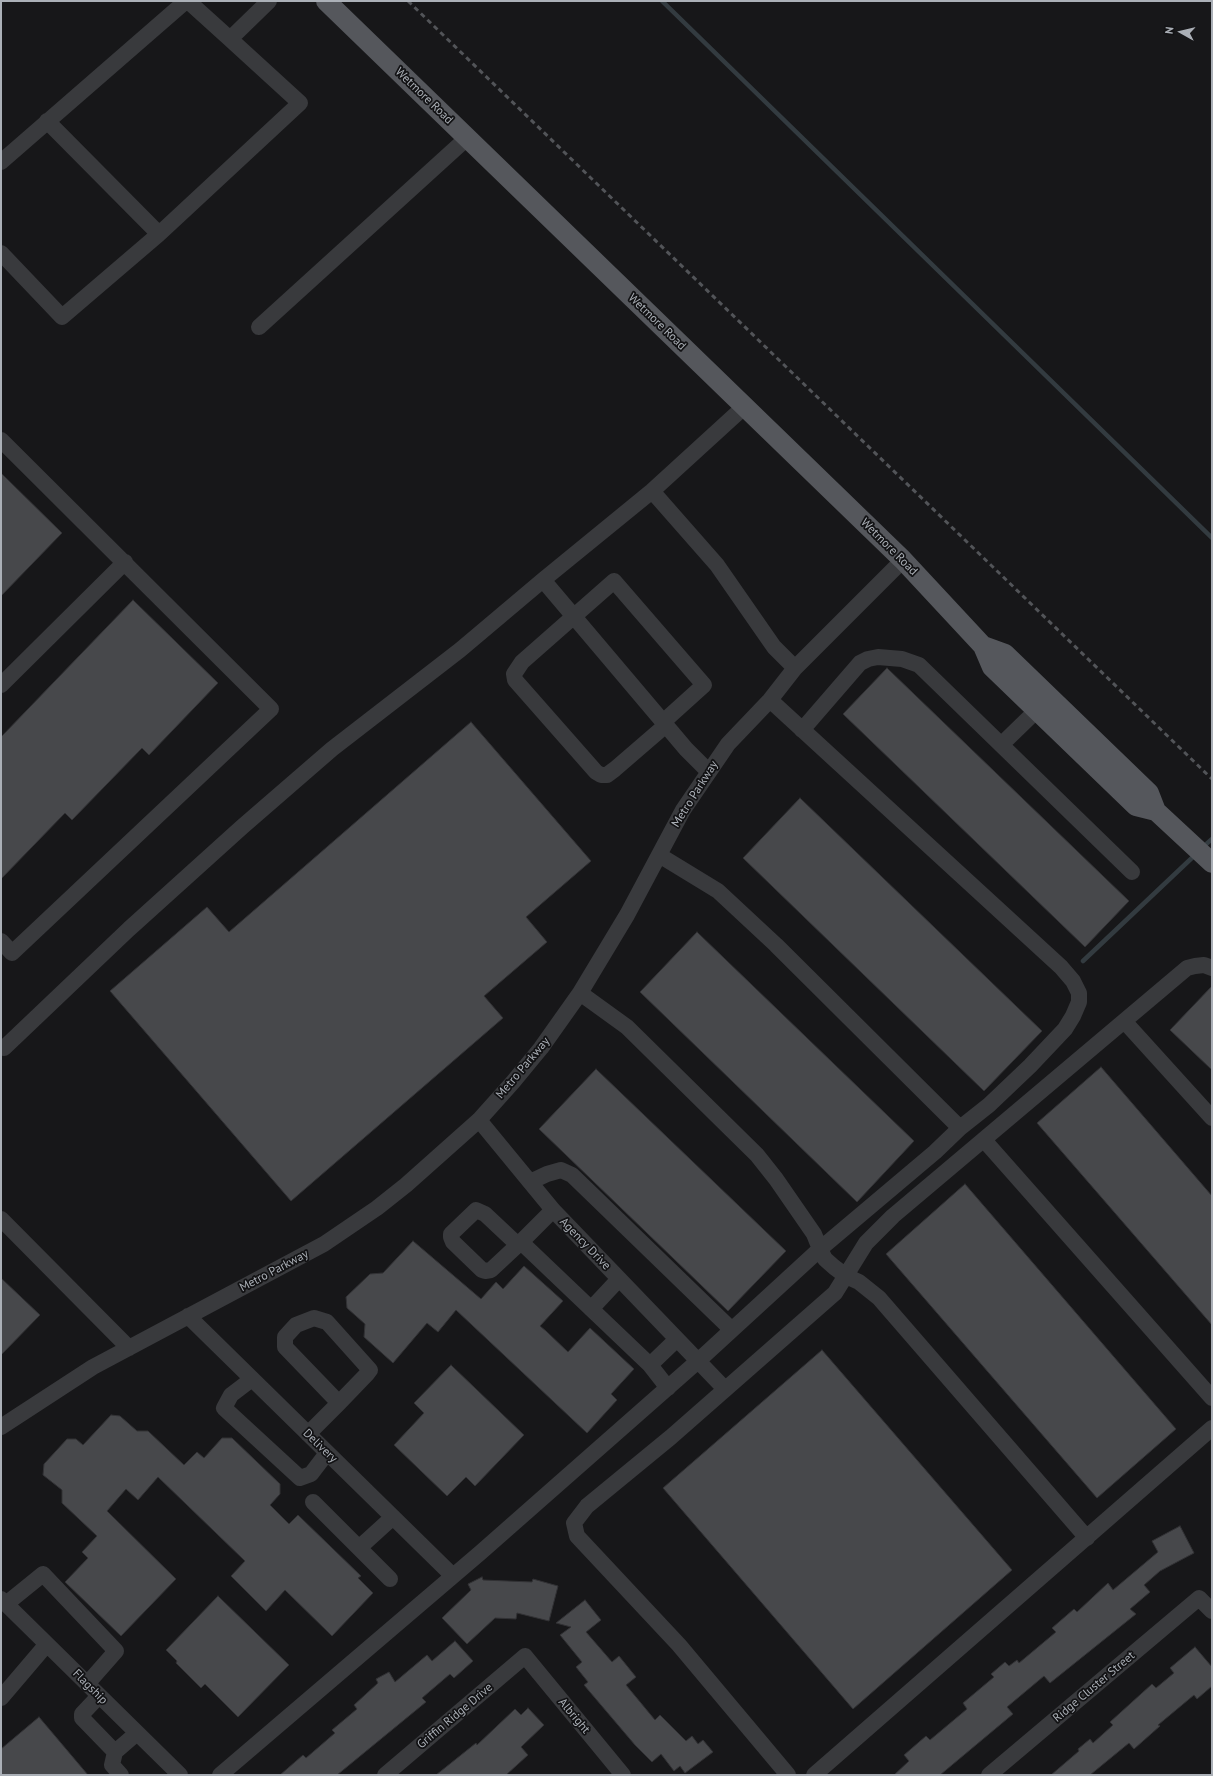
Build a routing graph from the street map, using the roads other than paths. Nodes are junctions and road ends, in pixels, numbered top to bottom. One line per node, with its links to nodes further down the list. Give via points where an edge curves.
1 (187, 1): 4 (street); 5 (street)
2 (269, 1): 4 (street)
3 (326, 1): 6 (main road, Wetmore Road)
4 (230, 39): 8 (street, via 300,103)
5 (48, 122): 7 (street); 8 (street)
6 (467, 138): 10 (street); 11 (main road, Wetmore Road)
7 (1, 162)
8 (158, 234): 9 (street, via 62,317)
9 (1, 253)
10 (259, 327)
11 (744, 407): 13 (street); 14 (main road, Wetmore Road)
12 (1, 440): 15 (street)
13 (652, 491): 16 (street); 19 (street, via 717,565 774,647)
14 (903, 560): 18 (main road, Wetmore Road); 19 (street, Metro Parkway)
15 (125, 562): 20 (street); 31 (street, via 271,709 12,953)
16 (543, 580): 17 (street); 35 (street, via 460,650 332,749 242,827 129,928)
17 (574, 616): 23 (street); 23 (street, via 614,581 704,685); 23 (street, via 522,662 514,674 515,680 601,775 607,775 615,769)
18 (984, 646): 22 (main road, Wetmore Road, via 992,667); 27 (main road, Wetmore Road, via 1005,654 1149,793)
19 (795, 668): 21 (street, Metro Parkway)
20 (1, 685)
21 (770, 700): 24 (street); 26 (street, Metro Parkway, via 728,744)
22 (1037, 710): 25 (street); 27 (main road, Wetmore Road, via 1136,806)
23 (664, 723): 26 (street)
24 (802, 730): 25 (street, via 860,663 873,658 892,658 919,665); 38 (street, via 1061,967 1079,993 1074,1016 1064,1029 1030,1066)
25 (1002, 744): 30 (street)
26 (708, 771): 28 (street, Metro Parkway)
27 (1156, 811): 29 (main road, Wetmore Road)
28 (659, 855): 33 (street, Metro Parkway); 38 (street, via 718,891 776,945)
29 (1203, 855)
30 (1132, 872)
31 (1, 941)
32 (1212, 968): 34 (street, via 1204,965 1187,968)
33 (580, 994): 37 (street, Metro Parkway, via 541,1048); 43 (street, via 627,1027 757,1155 814,1234)
34 (1125, 1022): 36 (street); 39 (street)
35 (4, 1048)
36 (1212, 1118)
37 (479, 1120): 40 (street, Agency Drive); 47 (street, Metro Parkway, via 406,1185 324,1244)
38 (960, 1128): 43 (street)
39 (984, 1140): 44 (street, via 893,1216 866,1243); 56 (street)
40 (530, 1182): 41 (street, Agency Drive); 48 (street, via 561,1170 572,1175)
41 (553, 1210): 45 (street, Agency Drive); 46 (street, via 519,1243)
42 (1, 1220): 50 (street)
43 (820, 1249): 44 (street, via 825,1259); 48 (street)
44 (846, 1276): 55 (street, via 835,1293); 64 (street, via 859,1282 879,1298)
45 (619, 1279): 46 (street); 49 (street, Agency Drive)
46 (591, 1308): 52 (street)
47 (188, 1316): 50 (street, Metro Parkway); 53 (street, Delivery)
48 (732, 1330): 51 (street)
49 (677, 1339): 51 (street, Agency Drive); 52 (street)
50 (129, 1348): 58 (street, Metro Parkway, via 93,1367)
51 (698, 1361): 54 (street); 55 (street, Agency Drive)
52 (650, 1365): 54 (street)
53 (252, 1379): 60 (street, Delivery); 61 (street, via 231,1395 224,1408 300,1478 311,1474)
54 (668, 1388): 66 (street)
55 (724, 1389): 82 (street, via 671,1437 587,1506 574,1523 577,1536 679,1645)
56 (1212, 1398)
57 (339, 1403): 57 (street, via 370,1370 328,1322 314,1318 296,1325 285,1337 285,1347); 60 (street)
58 (1, 1427)
59 (1212, 1428): 64 (street)
60 (308, 1434): 61 (street, Delivery)
61 (328, 1453): 63 (street, Delivery)
62 (313, 1502): 65 (street)
63 (393, 1517): 65 (street); 66 (street, Delivery)
64 (1087, 1538): 83 (street)
65 (360, 1547): 67 (street)
66 (452, 1575): 79 (street)
67 (390, 1579)
68 (4, 1601): 70 (street, Flagship); 72 (street, via 43,1574 116,1651)
69 (1212, 1611): 84 (street, Ridge Cluster Street, via 1198,1598)
70 (47, 1644): 72 (street, Flagship); 73 (street)
71 (525, 1656): 80 (street, Griffin Ridge Drive); 81 (street, Albright)
72 (87, 1684): 74 (street, Flagship)
73 (3, 1692)
74 (99, 1696): 75 (street, Flagship); 76 (street, via 82,1714 82,1718)
75 (137, 1733): 76 (street); 78 (street, Flagship)
76 (115, 1752): 77 (street, via 112,1765)
77 (122, 1775)
78 (180, 1775)
79 (220, 1775)
80 (385, 1775)
81 (623, 1775)
82 (788, 1775)
83 (814, 1775)
84 (990, 1775)

